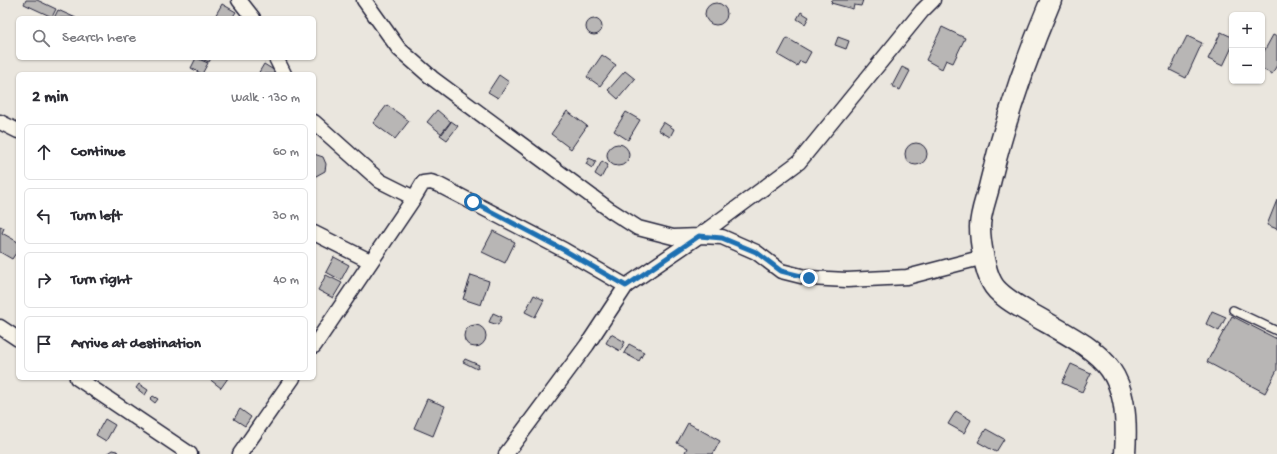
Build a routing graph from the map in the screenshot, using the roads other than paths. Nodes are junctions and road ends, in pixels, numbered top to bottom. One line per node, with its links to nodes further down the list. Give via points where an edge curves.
1 (240, 0): 5 (street)
2 (364, 0): 13 (street, via 399,49 432,78 610,210 638,228 674,237)
3 (933, 0): 13 (street, via 799,162)
4 (1051, 0): 14 (street, via 1029,52 998,151 980,227)
5 (252, 16)
6 (277, 60): 7 (street)
7 (283, 72)
8 (0, 122): 10 (street)
9 (316, 124): 11 (street, via 380,181)
10 (16, 130)
11 (414, 198): 15 (street); 16 (street, via 423,183 439,185 564,250)
12 (316, 235): 15 (street)
13 (699, 236): 14 (street, via 722,238 756,252 781,271 809,278 847,280 907,277); 16 (street)
14 (984, 257): 27 (street, via 992,284 1012,303 1089,347 1104,360 1116,377 1123,402 1126,427)
15 (370, 261): 21 (street)
16 (626, 286): 26 (street, via 587,345)
17 (1233, 310): 19 (lane)
18 (0, 327): 20 (street)
19 (1277, 331)
20 (16, 338)
21 (316, 343)
22 (80, 380): 24 (street)
23 (292, 380): 25 (street)
24 (190, 454)
25 (240, 454)
26 (506, 454)
27 (1125, 454)

